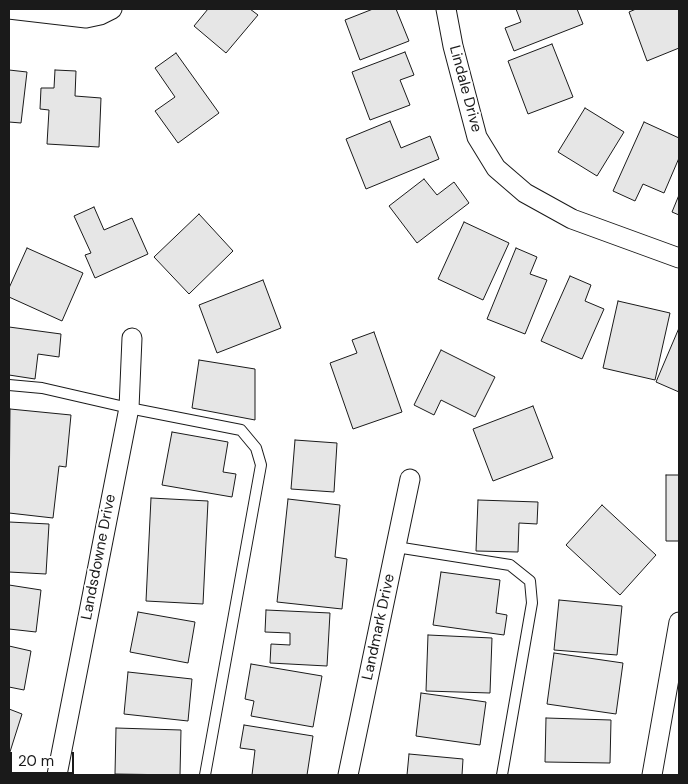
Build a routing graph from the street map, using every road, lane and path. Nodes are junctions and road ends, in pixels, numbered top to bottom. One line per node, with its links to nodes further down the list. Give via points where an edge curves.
1 (9, 9): 2 (street, via 86,18)
2 (112, 9)
3 (446, 9): 4 (street, Lindale Drive, via 478,137 496,168 525,193 572,219)
4 (679, 258)
5 (132, 338): 7 (street, Landsdowne Drive)
6 (9, 385): 7 (lane, via 42,388)
7 (128, 408): 11 (street, Landsdowne Drive); 12 (lane, via 242,430 256,448 261,465)
8 (410, 479): 9 (street, Landmark Drive)
9 (396, 547): 13 (street, Landmark Drive); 14 (lane, via 510,565 530,581 532,603)
10 (679, 622): 15 (street)
11 (57, 775)
12 (205, 775)
13 (348, 775)
14 (502, 775)
15 (652, 775)

